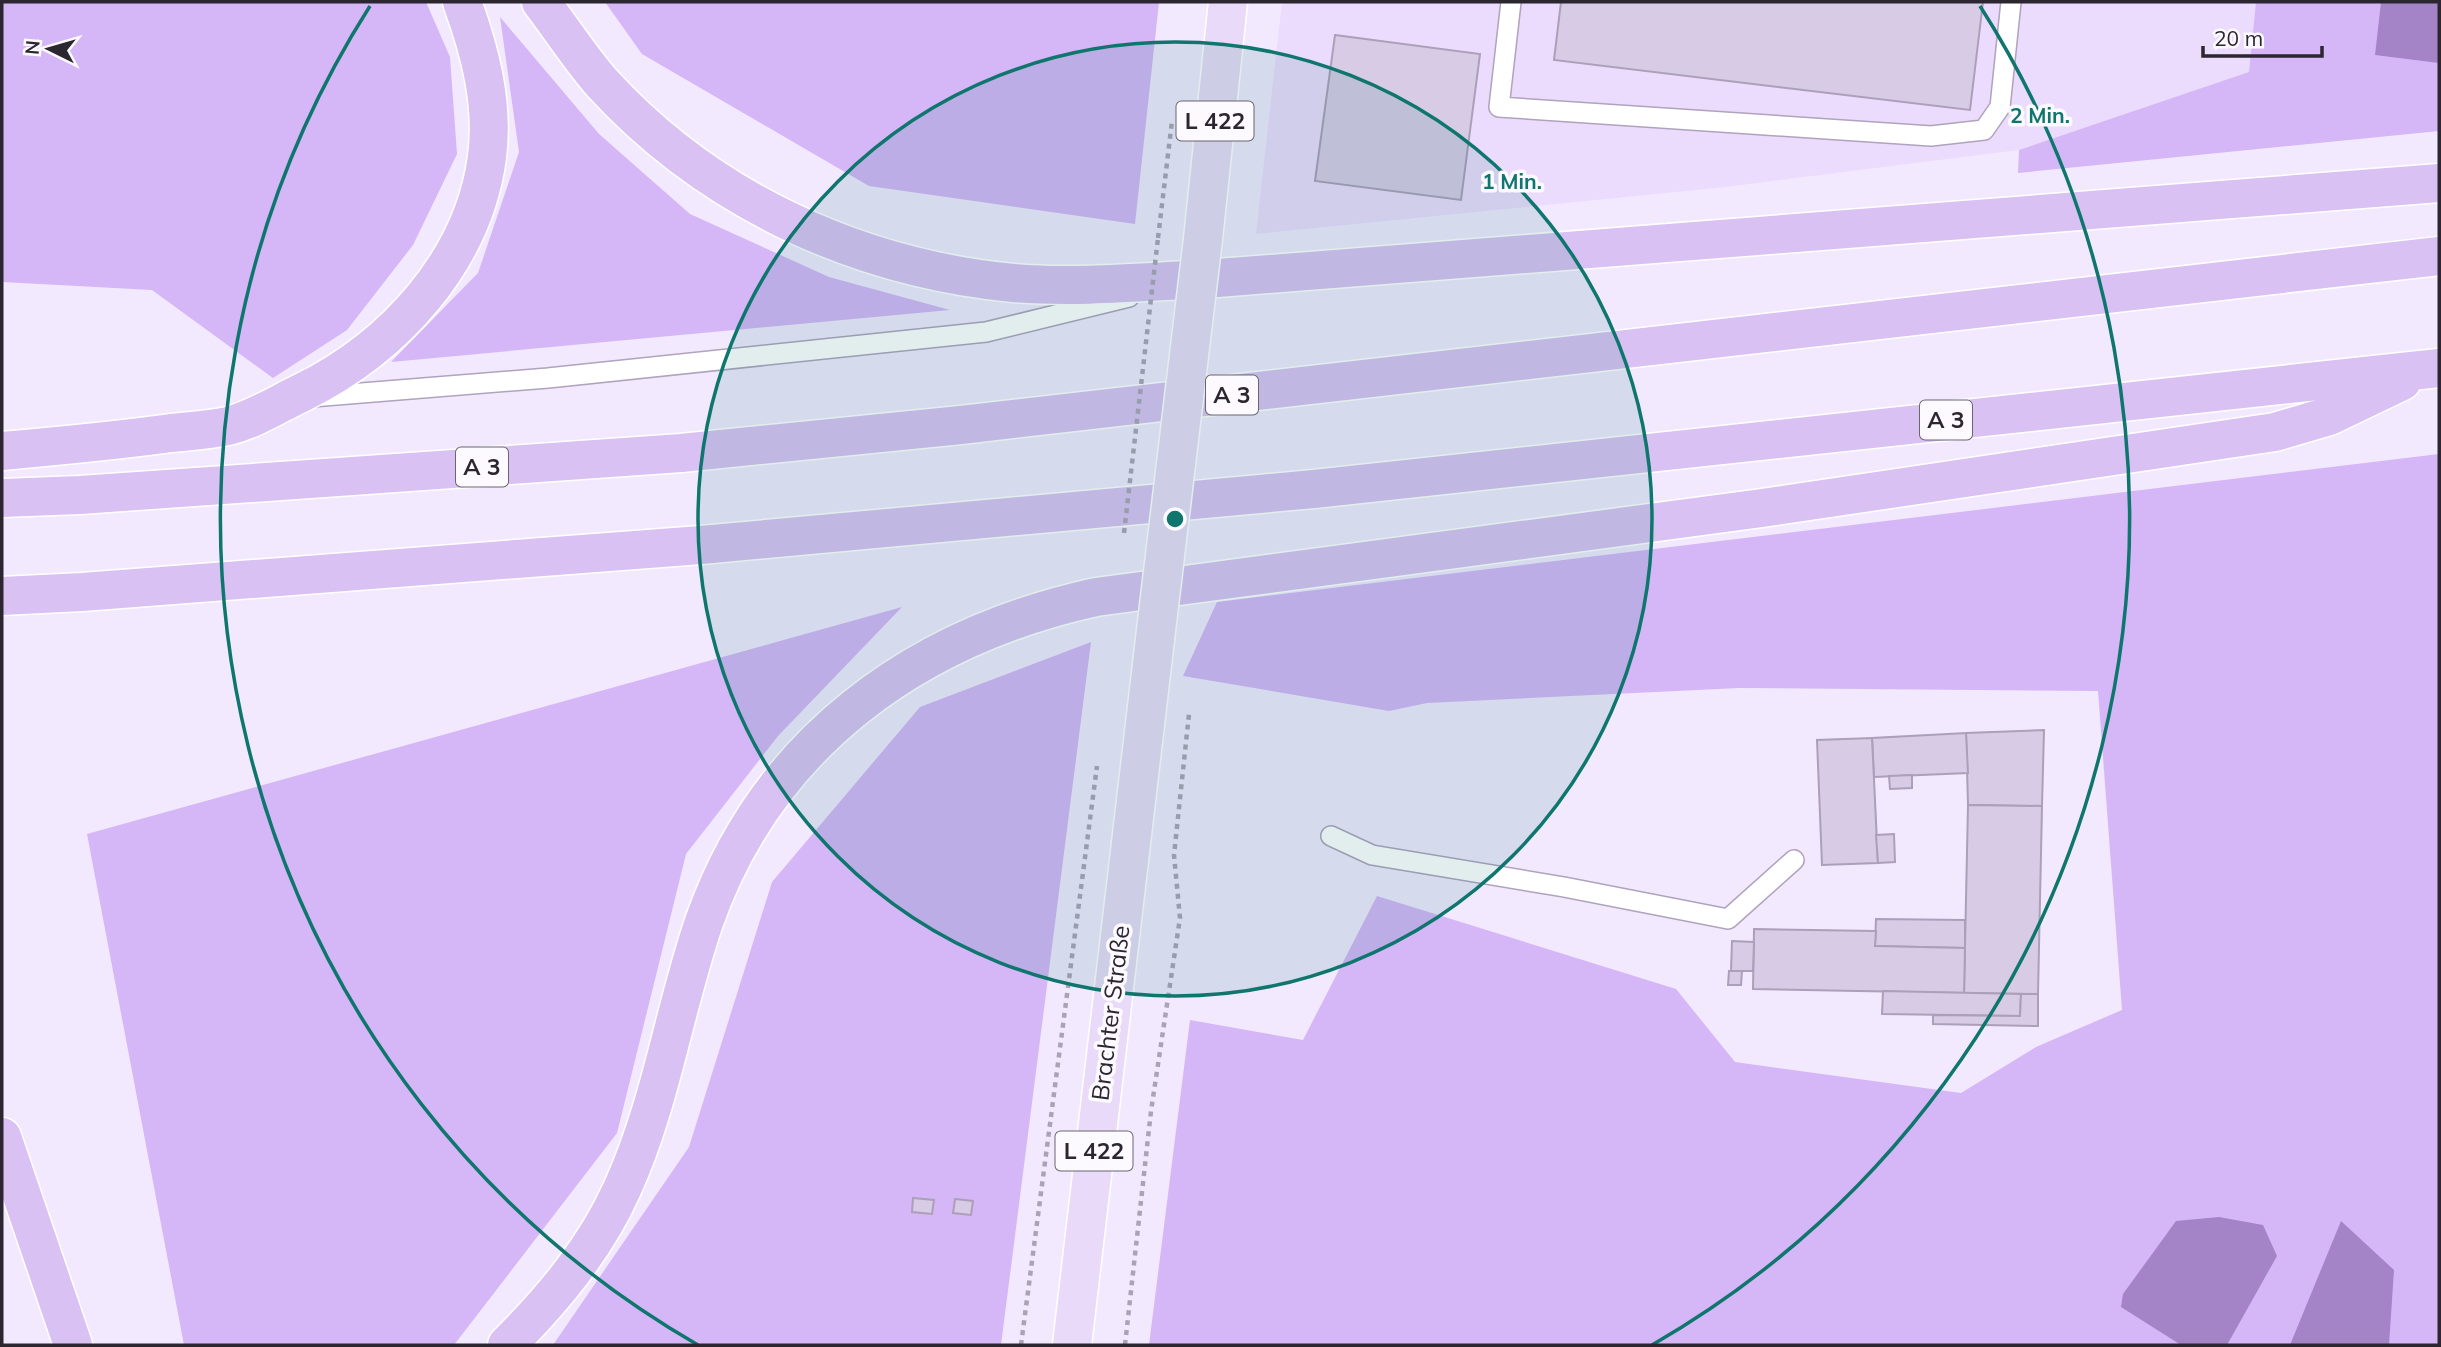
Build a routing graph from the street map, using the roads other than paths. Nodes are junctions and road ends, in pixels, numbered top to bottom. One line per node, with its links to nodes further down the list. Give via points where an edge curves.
1 (462, 2): 10 (highway, via 479,49 487,102 487,156 475,213 448,264 413,311 351,364)
2 (541, 2): 8 (highway, via 601,81 649,129 708,175 827,240 934,271 1014,283)
3 (1228, 2): 19 (main road, Brachter Straße / L 422, bridge)
4 (1511, 2): 5 (lane, via 1499,107 1931,136 1984,130 2000,107)
5 (2011, 2)
6 (2439, 183): 8 (highway)
7 (2439, 256): 12 (highway, A 3, via 1302,388 695,452)
8 (1205, 279): 10 (lane, via 986,332)
9 (2433, 369): 13 (highway, A 3, via 1300,490 701,545); 18 (highway, via 2329,416 2275,432 1735,512 1096,597 1041,612 909,669 834,725 751,819 704,924 622,1189 577,1265)
10 (289, 399): 11 (highway, via 230,426)
11 (2, 451)
12 (2, 498)
13 (2, 596)
14 (1331, 836): 15 (lane, via 1372,855 1728,919)
15 (1794, 860)
16 (2, 1137): 17 (highway)
17 (73, 1345)
18 (507, 1345)
19 (1072, 1345)

